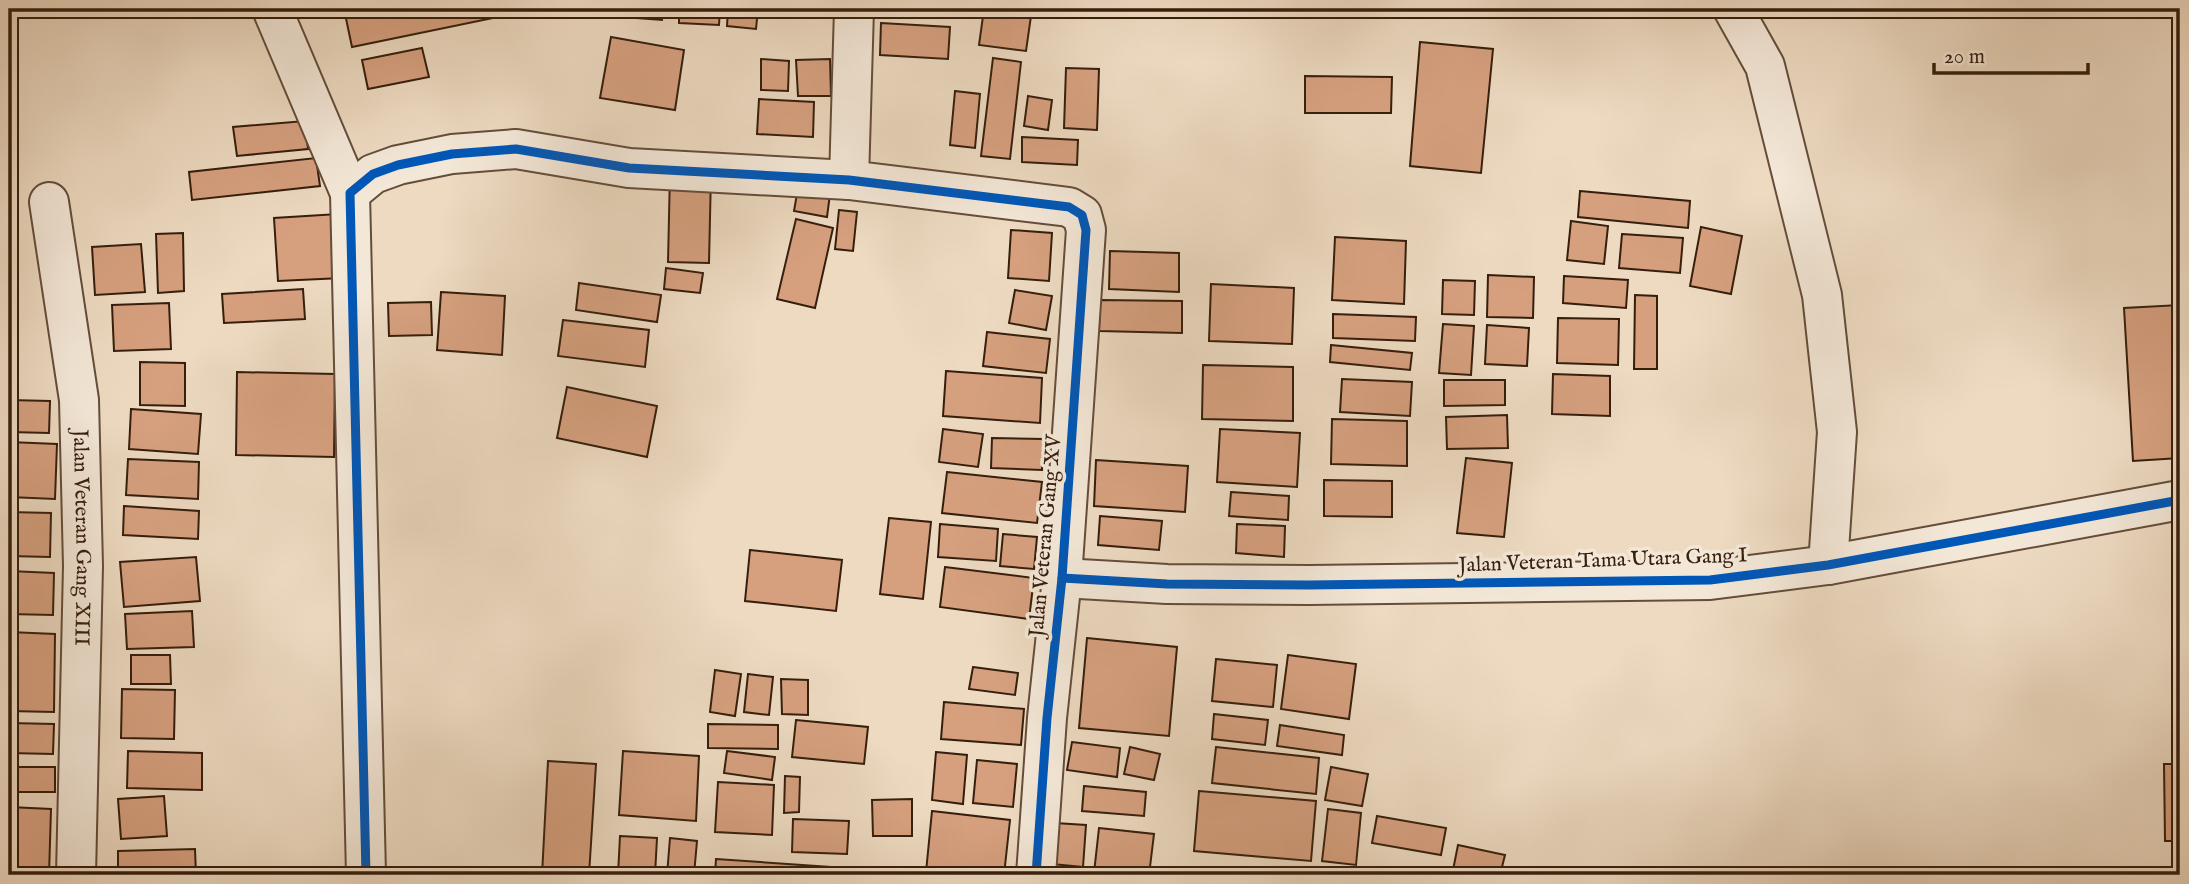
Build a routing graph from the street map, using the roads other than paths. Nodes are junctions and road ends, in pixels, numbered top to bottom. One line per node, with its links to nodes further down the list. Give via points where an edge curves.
1 (272, 9): 5 (street)
2 (854, 9): 4 (street)
3 (1733, 9): 8 (street, via 1765,66 1822,295 1837,432)
4 (849, 180): 5 (street, via 629,168 516,149 452,154 398,165 373,174); 9 (street, Jalan Veteran Gang XV, via 1069,208 1083,215 1086,230)
5 (350, 193): 11 (street)
6 (49, 202): 10 (street, Jalan Veteran Gang XIII, via 79,400 83,566)
7 (2180, 500): 8 (street, Jalan Veteran Tama Utara Gang I)
8 (1828, 565): 9 (street, Jalan Veteran Tama Utara Gang I, via 1710,580 1308,585)
9 (1062, 578): 12 (street, Jalan Veteran Gang XV)
10 (76, 875)
11 (366, 875)
12 (1036, 875)

